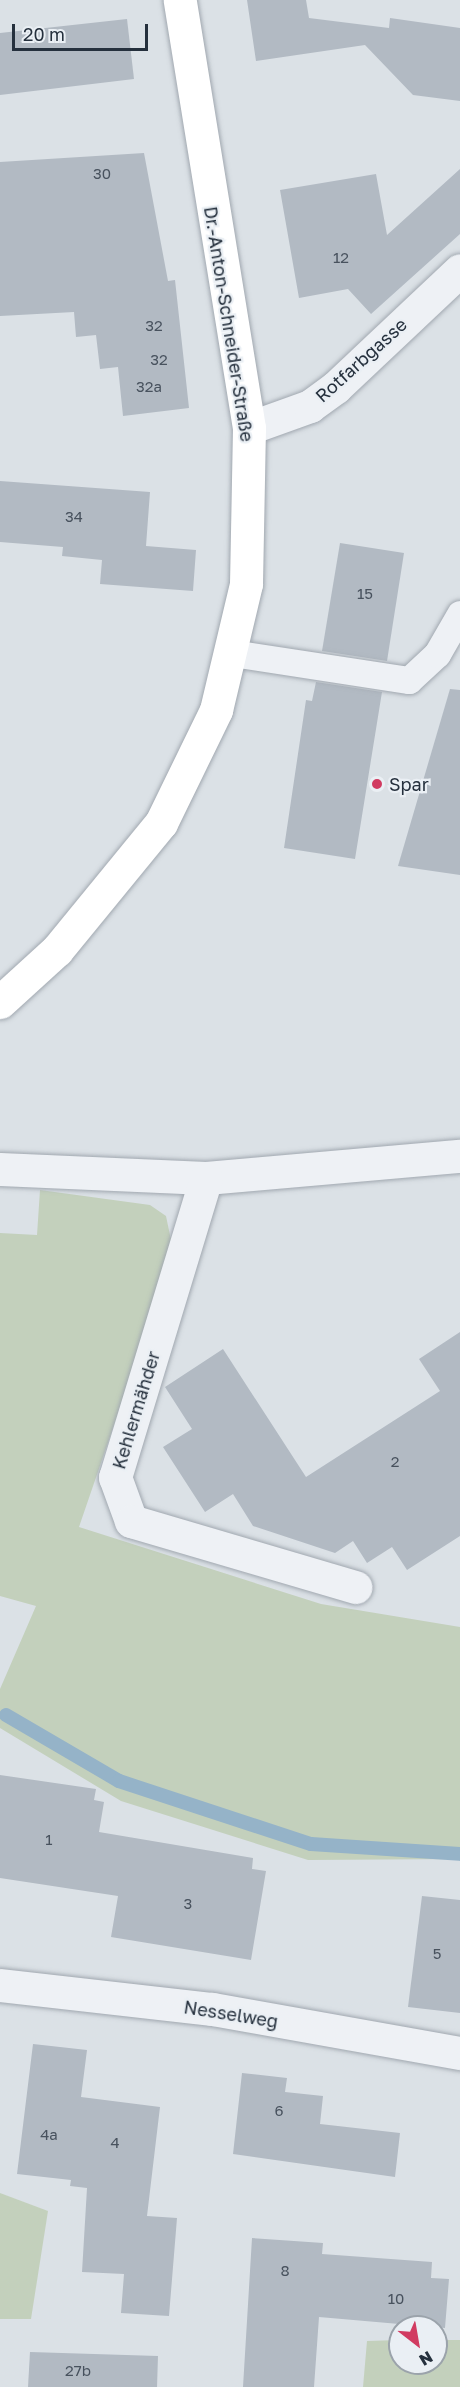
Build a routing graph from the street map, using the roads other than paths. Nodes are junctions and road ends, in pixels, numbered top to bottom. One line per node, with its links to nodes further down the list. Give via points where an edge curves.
1 (180, 0): 3 (main road, Dr.-Anton-Schneider-Straße)
2 (460, 270): 3 (street, Rotfarbgasse, via 336,387 310,406)
3 (249, 429): 5 (main road, Dr.-Anton-Schneider-Straße, via 246,584)
4 (460, 614): 5 (lane, via 437,654 409,680)
5 (232, 653): 6 (main road, Dr.-Anton-Schneider-Straße, via 216,710 161,823 57,950)
6 (0, 1002)
7 (460, 1156): 9 (street)
8 (0, 1169): 9 (street)
9 (206, 1178): 10 (street, Kehlermähder, via 116,1477 131,1521)
10 (355, 1587)
11 (0, 1985): 12 (street, Nesselweg, via 212,2009)
12 (460, 2053)

